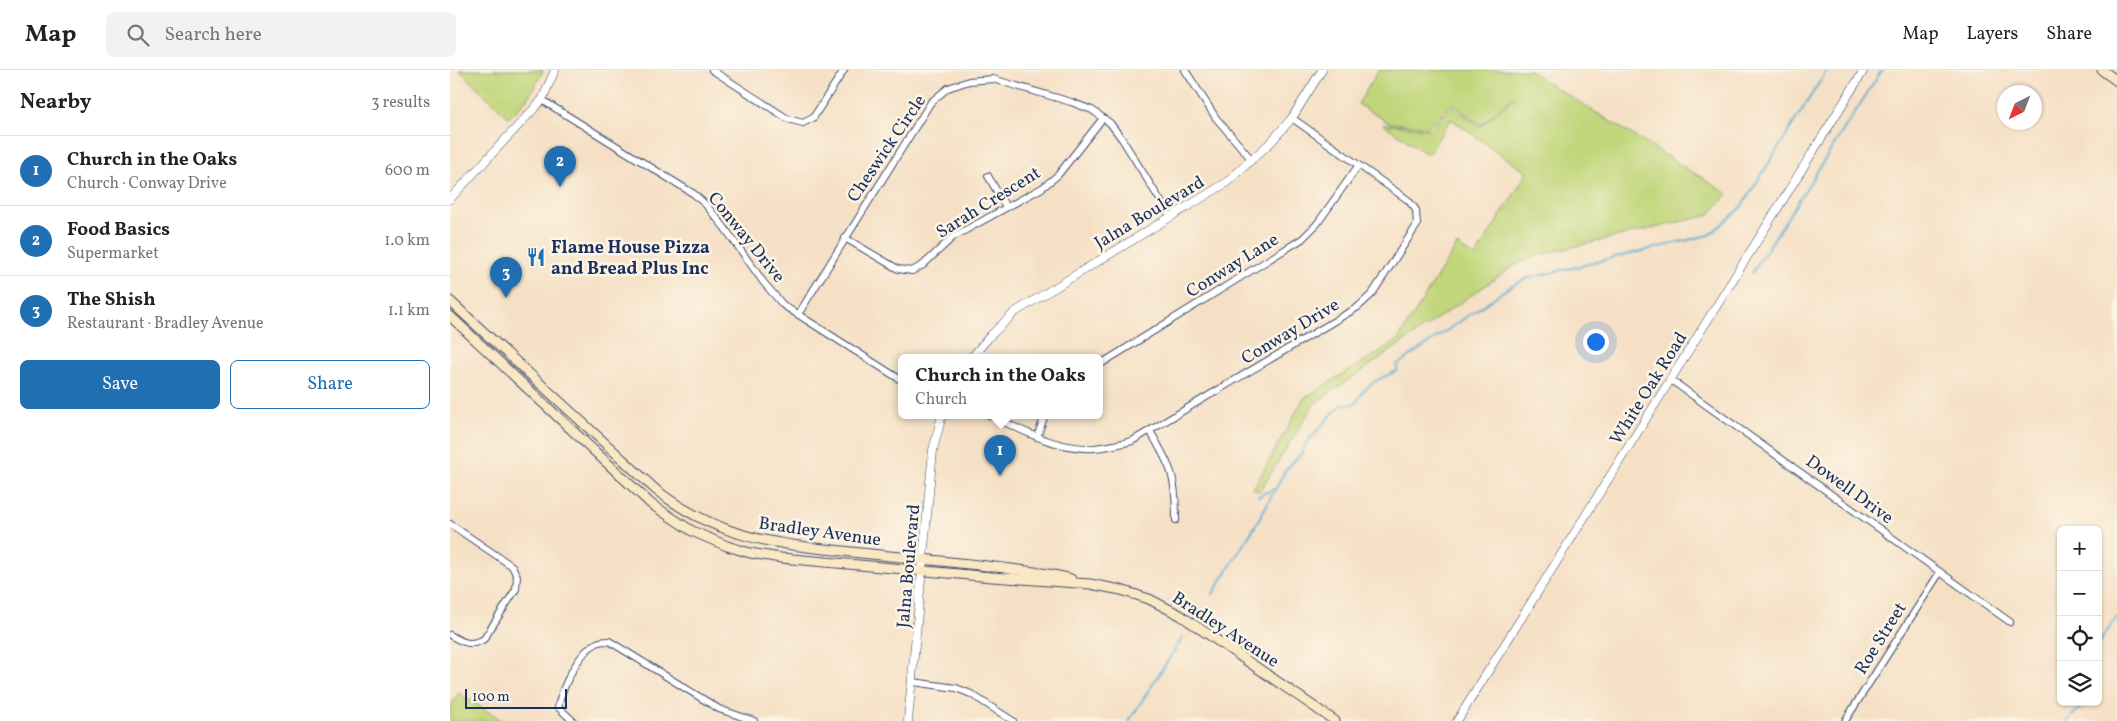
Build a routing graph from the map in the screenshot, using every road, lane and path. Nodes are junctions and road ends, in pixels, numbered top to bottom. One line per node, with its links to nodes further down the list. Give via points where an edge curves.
1 (554, 70): 9 (street)
2 (712, 70): 3 (street, via 788,119 803,124 813,118)
3 (844, 70)
4 (1185, 70): 12 (street, via 1216,118)
5 (1322, 70): 11 (street, Jalna Boulevard)
6 (1864, 70): 25 (street, White Oak Road)
7 (2102, 70): 8 (main road)
8 (2117, 81)
9 (542, 100): 15 (street); 20 (street, Conway Drive, via 694,194 724,227 783,305)
10 (1103, 118): 16 (street, Sarah Crescent, via 1058,175 1042,188); 17 (street, Cheswick Circle, via 1122,139); 18 (street, Cheswick Circle, via 1071,102 994,79 970,81 948,88 931,102 917,122)
11 (1292, 118): 12 (street, Jalna Boulevard); 13 (street, Conway Drive)
12 (1252, 160): 17 (street, Jalna Boulevard, via 1226,183)
13 (1358, 166): 23 (street, Conway Lane, via 1317,224 1302,239); 29 (street, Conway Drive, via 1408,200 1416,210 1417,225 1372,294 1358,308)
14 (988, 176): 16 (street)
15 (450, 199)
16 (1006, 207): 18 (street, Sarah Crescent, via 952,238 912,271 898,269)
17 (1170, 216): 22 (street, Jalna Boulevard, via 1015,312)
18 (845, 238): 20 (street, Cheswick Circle)
19 (450, 300): 33 (main road, Bradley Avenue, via 656,490 692,515 725,530 781,545)
20 (798, 313): 24 (street, Conway Drive)
21 (450, 316): 34 (main road, Bradley Avenue, via 645,499 692,531 750,553)
22 (975, 354)
23 (1103, 363)
24 (898, 378)
25 (1671, 380): 35 (street, Dowell Drive); 45 (street, White Oak Road)
26 (941, 419): 33 (street, Jalna Boulevard, via 933,450)
27 (998, 419): 30 (street, Conway Drive)
28 (1044, 419): 30 (street)
29 (1150, 432): 30 (street, Conway Drive, via 1132,441 1093,448 1068,446); 31 (street, via 1173,475)
30 (1037, 437)
31 (1176, 520)
32 (450, 524): 38 (street, via 512,566 518,576 516,589 484,639 477,644 468,644)
33 (924, 560): 34 (street, Jalna Boulevard); 36 (main road, Bradley Avenue, via 1059,575)
34 (923, 571): 36 (main road, Bradley Avenue); 39 (street, Jalna Boulevard)
35 (1940, 572): 37 (street, Dowell Drive); 46 (street, Roe Street)
36 (1090, 584): 44 (main road, Bradley Avenue, via 1134,594 1180,615)
37 (2010, 622)
38 (450, 635)
39 (913, 682): 42 (street, Jalna Boulevard); 43 (street, via 963,691)
40 (573, 721): 41 (street, via 558,707 561,693 583,655 597,643 609,641 719,708)
41 (754, 721)
42 (908, 721)
43 (1013, 721)
44 (1335, 721)
45 (1457, 721)
46 (1845, 721)

